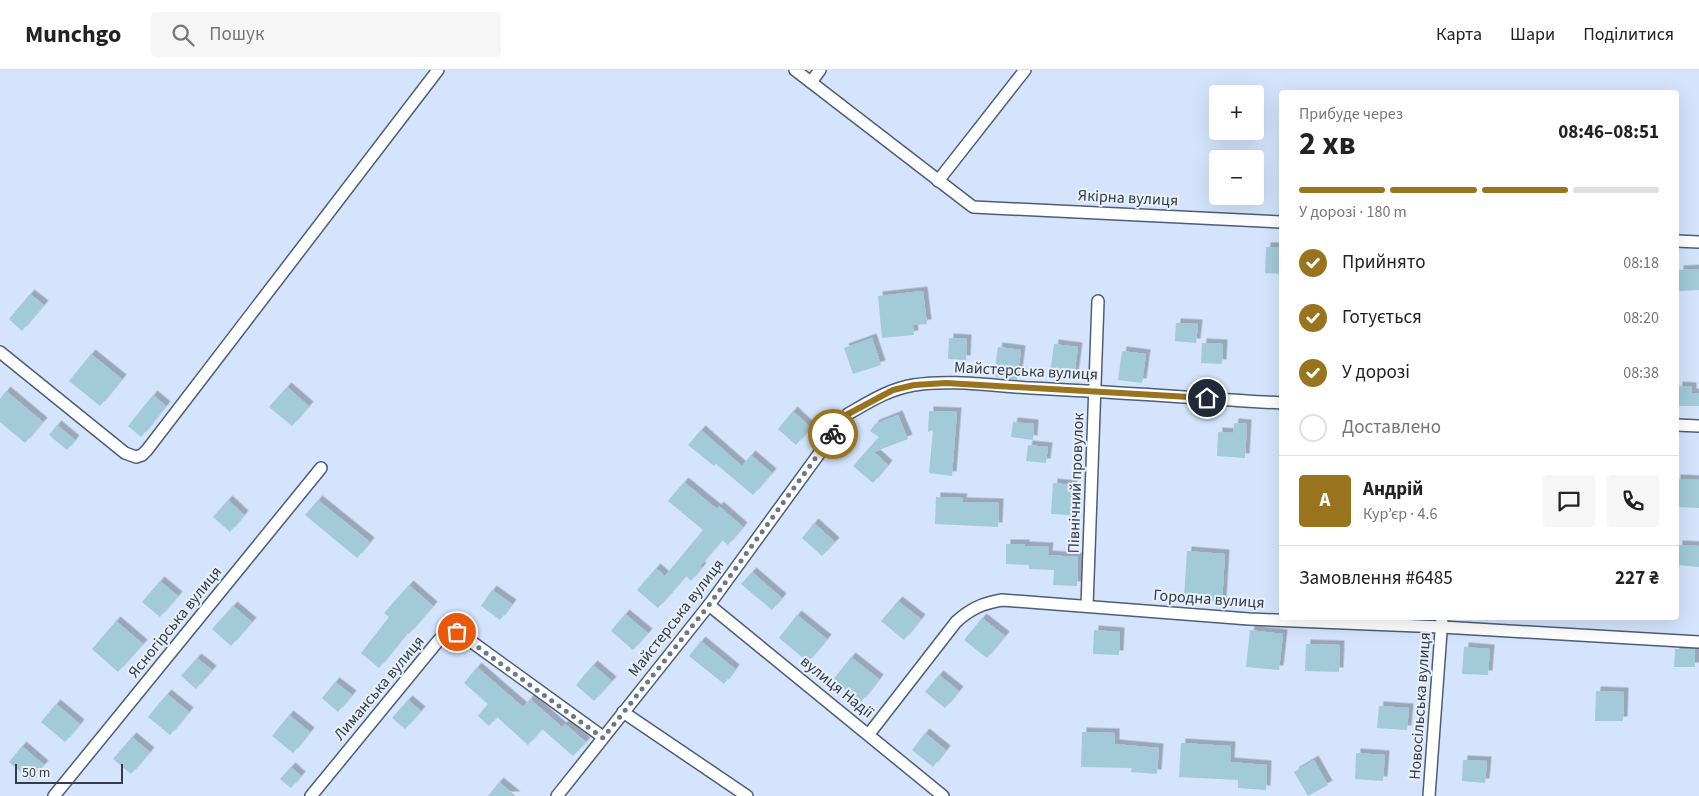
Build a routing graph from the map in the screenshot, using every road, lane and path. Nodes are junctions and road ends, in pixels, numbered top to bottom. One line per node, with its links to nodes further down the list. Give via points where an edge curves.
1 (438, 70): 11 (street, via 142,455 136,457 126,453)
2 (795, 70): 5 (street)
3 (820, 70): 5 (street)
4 (1025, 70): 6 (street)
5 (811, 82): 6 (street)
6 (938, 181): 7 (street, Якірна вулиця, via 973,207)
7 (1279, 222)
8 (1679, 241): 9 (street)
9 (1699, 242)
10 (1098, 301): 12 (street, Північний провулок)
11 (0, 352)
12 (1095, 391): 13 (street, Майстерська вулиця); 17 (street, Майстерська вулиця, via 946,383 914,385 893,390 856,409 848,414); 18 (street, Північний провулок)
13 (1279, 404)
14 (1679, 425): 15 (street)
15 (1699, 426)
16 (321, 468): 27 (street, Ясногірська вулиця)
17 (709, 605): 23 (street, Майстерська вулиця); 24 (street, вулиця Надії)
18 (1087, 606): 19 (street, Городна вулиця); 24 (street, Городна вулиця, via 1002,600 967,611)
19 (1279, 619)
20 (1313, 620): 21 (street, Городна вулиця)
21 (1442, 622): 22 (street, Городна вулиця); 31 (street, Новосільська вулиця)
22 (1699, 642)
23 (623, 712): 25 (street, Майстерська вулиця); 26 (street)
24 (868, 734): 30 (street, вулиця Надії)
25 (603, 738): 28 (street, Лиманська вулиця, via 465,637 450,631 438,641); 29 (street, Майстерська вулиця)
26 (739, 794)
27 (54, 796)
28 (311, 796)
29 (557, 796)
30 (943, 796)
31 (1429, 796)

